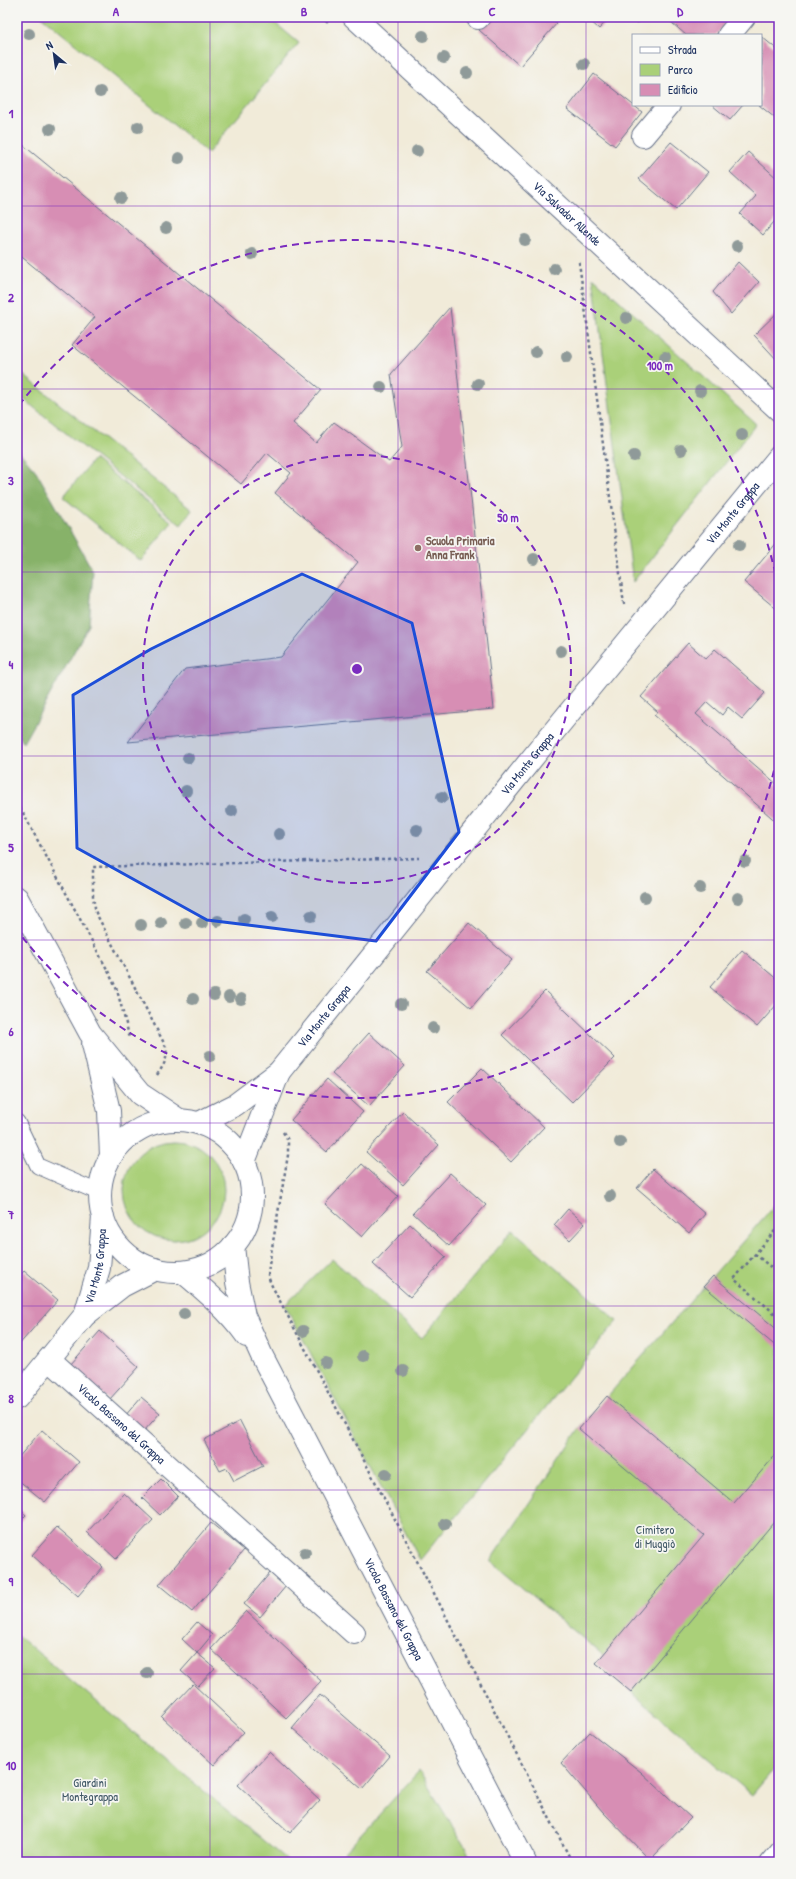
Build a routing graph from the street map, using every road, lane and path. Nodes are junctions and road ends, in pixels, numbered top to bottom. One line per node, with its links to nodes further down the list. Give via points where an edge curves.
1 (354, 17): 7 (street, Via Salvador Allende)
2 (744, 17): 3 (street)
3 (730, 34)
4 (668, 106): 5 (street)
5 (643, 136)
6 (579, 260): 9 (path)
7 (779, 410)
8 (779, 457): 15 (street, Via Monte Grappa)
9 (625, 608)
10 (17, 802): 14 (path, via 108,971 117,990)
11 (420, 858): 16 (path, via 93,866 96,913 166,1047 165,1064)
12 (17, 898): 13 (street)
13 (90, 1033): 17 (street, via 140,1094); 20 (street, via 109,1111)
14 (132, 1044)
15 (278, 1072): 17 (street, Via Monte Grappa, via 235,1105); 21 (street, Via Monte Grappa)
16 (154, 1078)
17 (189, 1121): 20 (street, via 158,1122 140,1129 124,1140); 21 (street, via 218,1132 233,1145)
18 (17, 1122): 22 (lane, via 38,1166)
19 (281, 1128): 40 (path, via 288,1140 288,1155 269,1265 268,1276 273,1289 436,1597)
20 (111, 1156): 22 (street, via 103,1173)
21 (244, 1162): 27 (street, via 251,1183 251,1206 246,1227)
22 (100, 1193): 23 (street)
23 (103, 1217): 29 (street, via 114,1240 132,1258); 32 (street, Via Monte Grappa, via 99,1268)
24 (779, 1226): 25 (path)
25 (774, 1231): 26 (path); 28 (path)
26 (779, 1235)
27 (233, 1246): 30 (street, via 219,1259); 34 (street, via 244,1316)
28 (755, 1254): 31 (path); 33 (path, via 734,1279)
29 (156, 1269): 30 (street); 32 (street, Via Monte Grappa, via 122,1286)
30 (183, 1272): 34 (street, via 236,1320)
31 (779, 1274)
32 (85, 1315): 35 (street, Via Monte Grappa)
33 (779, 1317)
34 (262, 1356): 39 (street, Vicolo Bassano del Grappa)
35 (49, 1359): 36 (street, Via Monte Grappa); 37 (street, Vicolo Bassano del Grappa)
36 (17, 1397)
37 (354, 1633)
38 (779, 1849): 41 (lane)
39 (525, 1862)
40 (572, 1862)
41 (768, 1862)

